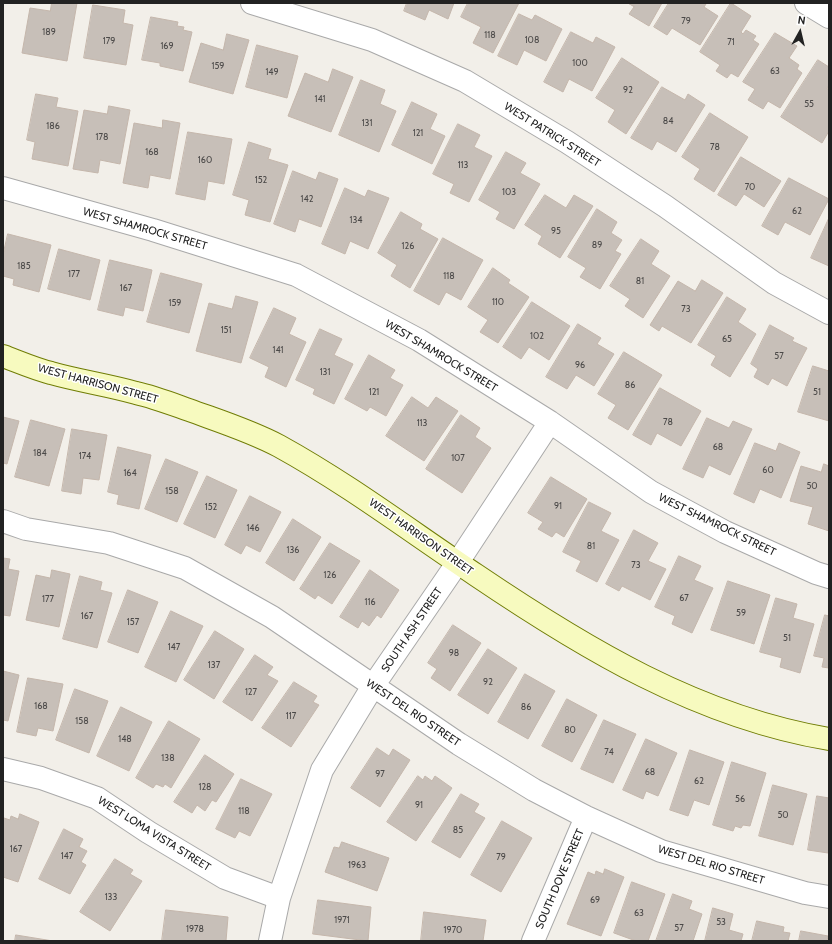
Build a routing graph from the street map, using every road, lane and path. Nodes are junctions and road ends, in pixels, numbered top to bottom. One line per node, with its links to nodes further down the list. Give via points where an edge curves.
1 (252, 3): 5 (street, WEST PATRICK STREET, via 372,40 465,81 658,202 774,283)
2 (806, 3): 3 (street)
3 (829, 17)
4 (3, 188): 7 (street, WEST SHAMROCK STREET, via 296,274 419,340)
5 (829, 313)
6 (3, 356): 9 (street, WEST HARRISON STREET, via 49,373 138,393 225,422 277,445 338,480)
7 (550, 422): 9 (street, SOUTH ASH STREET); 10 (street, WEST SHAMROCK STREET, via 651,492 725,532)
8 (3, 521): 11 (street, WEST DEL RIO STREET, via 26,529 109,543 185,568 272,617)
9 (458, 562): 11 (street, SOUTH ASH STREET); 12 (street, WEST HARRISON STREET, via 540,617 656,683 761,724)
10 (829, 577)
11 (373, 686): 14 (street, WEST DEL RIO STREET, via 459,744 534,790); 16 (street, SOUTH ASH STREET, via 322,770)
12 (829, 739)
13 (3, 769): 16 (street, WEST LOMA VISTA STREET, via 41,778 97,798 225,878)
14 (586, 817): 15 (street, WEST DEL RIO STREET, via 661,851 805,893); 18 (street, SOUTH DOVE STREET)
15 (829, 897)
16 (279, 898): 17 (street, SOUTH ASH STREET)
17 (270, 941)
18 (533, 941)

